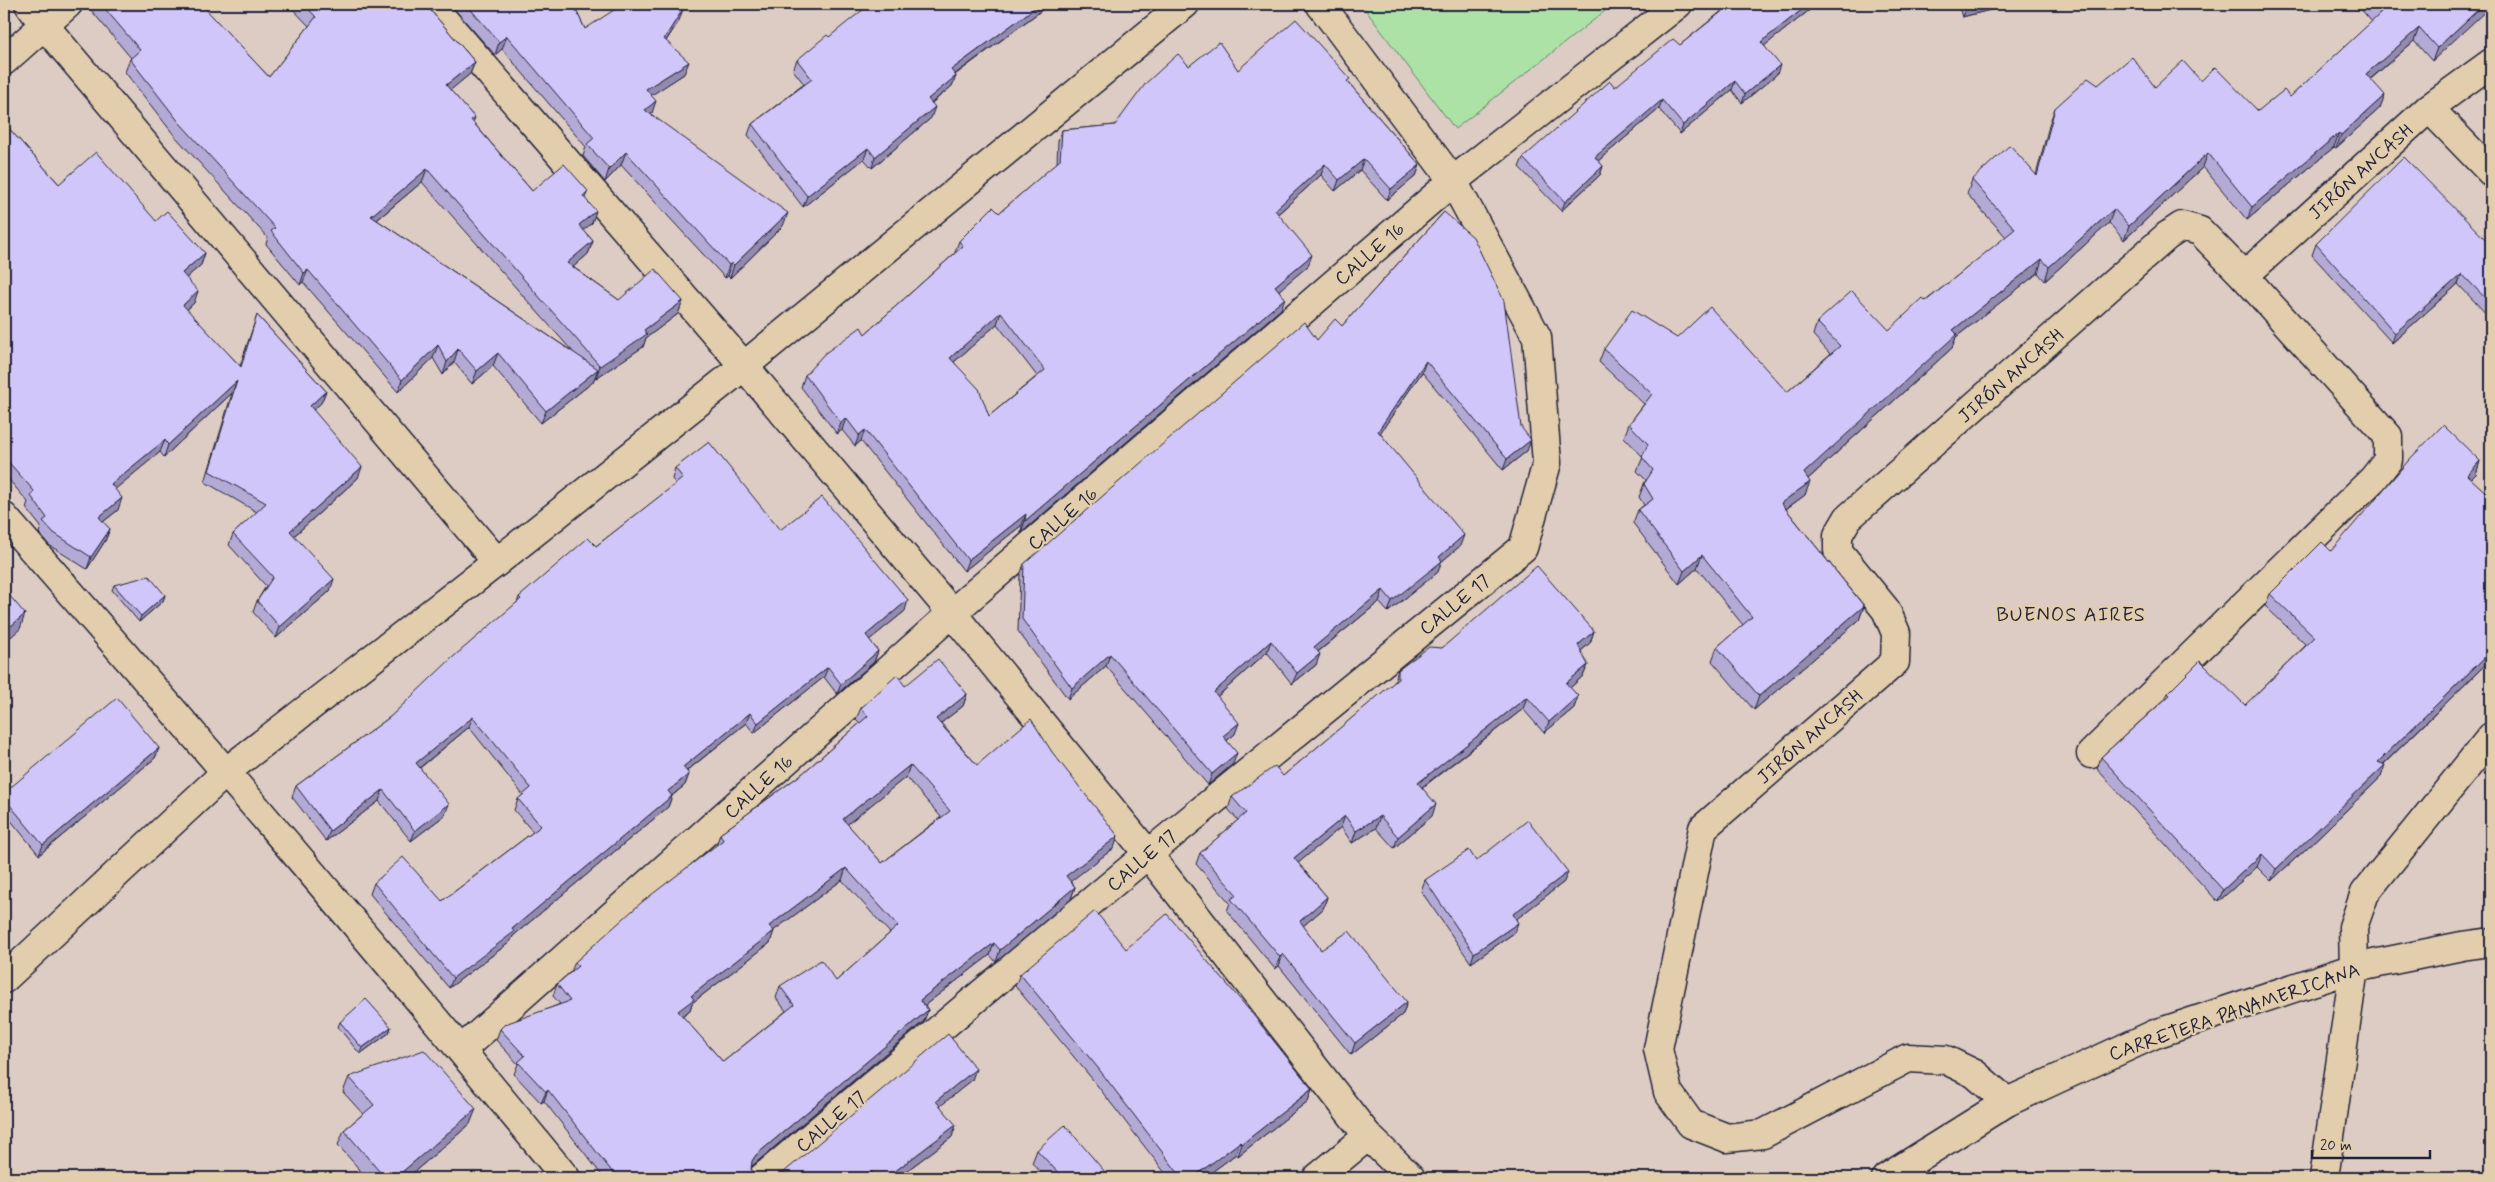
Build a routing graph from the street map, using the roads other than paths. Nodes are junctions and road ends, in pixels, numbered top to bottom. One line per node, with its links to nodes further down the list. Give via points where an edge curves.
1 (68, 4): 6 (street)
2 (430, 4): 13 (street)
3 (1185, 4): 13 (street)
4 (1320, 4): 11 (street)
5 (1678, 4): 11 (street, CALLE 16)
6 (37, 14): 7 (street); 15 (street)
7 (4, 61)
8 (2491, 63): 9 (street, JIRÓN ANCASH)
9 (2429, 108): 10 (street); 12 (street, JIRÓN ANCASH)
10 (2491, 172)
11 (1453, 181): 16 (street, CALLE 16); 20 (street, CALLE 17, via 1537,337 1547,463 1523,548)
12 (2244, 276): 18 (street, via 2388,436 2388,460 2373,479); 25 (street, JIRÓN ANCASH, via 2200,231 2182,226 1848,518 1838,535 1838,551 1886,610 1896,634 1895,662 1703,828 1658,1049 1668,1092 1691,1124 1727,1138 1763,1134 1908,1058 1946,1060 1975,1074)
13 (744, 366): 15 (street); 16 (street)
14 (4, 517): 19 (street)
15 (497, 562): 19 (street)
16 (952, 613): 20 (street); 24 (street, CALLE 16)
17 (2491, 737): 22 (street, via 2365,893 2353,926)
18 (2091, 754)
19 (227, 771): 23 (street); 24 (street)
20 (1148, 854): 26 (street); 28 (street, CALLE 17)
21 (2491, 942): 22 (street, CARRETERA PANAMERICANA)
22 (2354, 968): 25 (street, CARRETERA PANAMERICANA, via 2155,1034); 32 (street)
23 (4, 979)
24 (461, 1050): 27 (street)
25 (2007, 1102): 31 (street, CARRETERA PANAMERICANA)
26 (1368, 1136): 29 (street); 30 (street)
27 (566, 1178)
28 (762, 1178)
29 (1317, 1178)
30 (1411, 1178)
31 (1886, 1178)
32 (2324, 1178)

